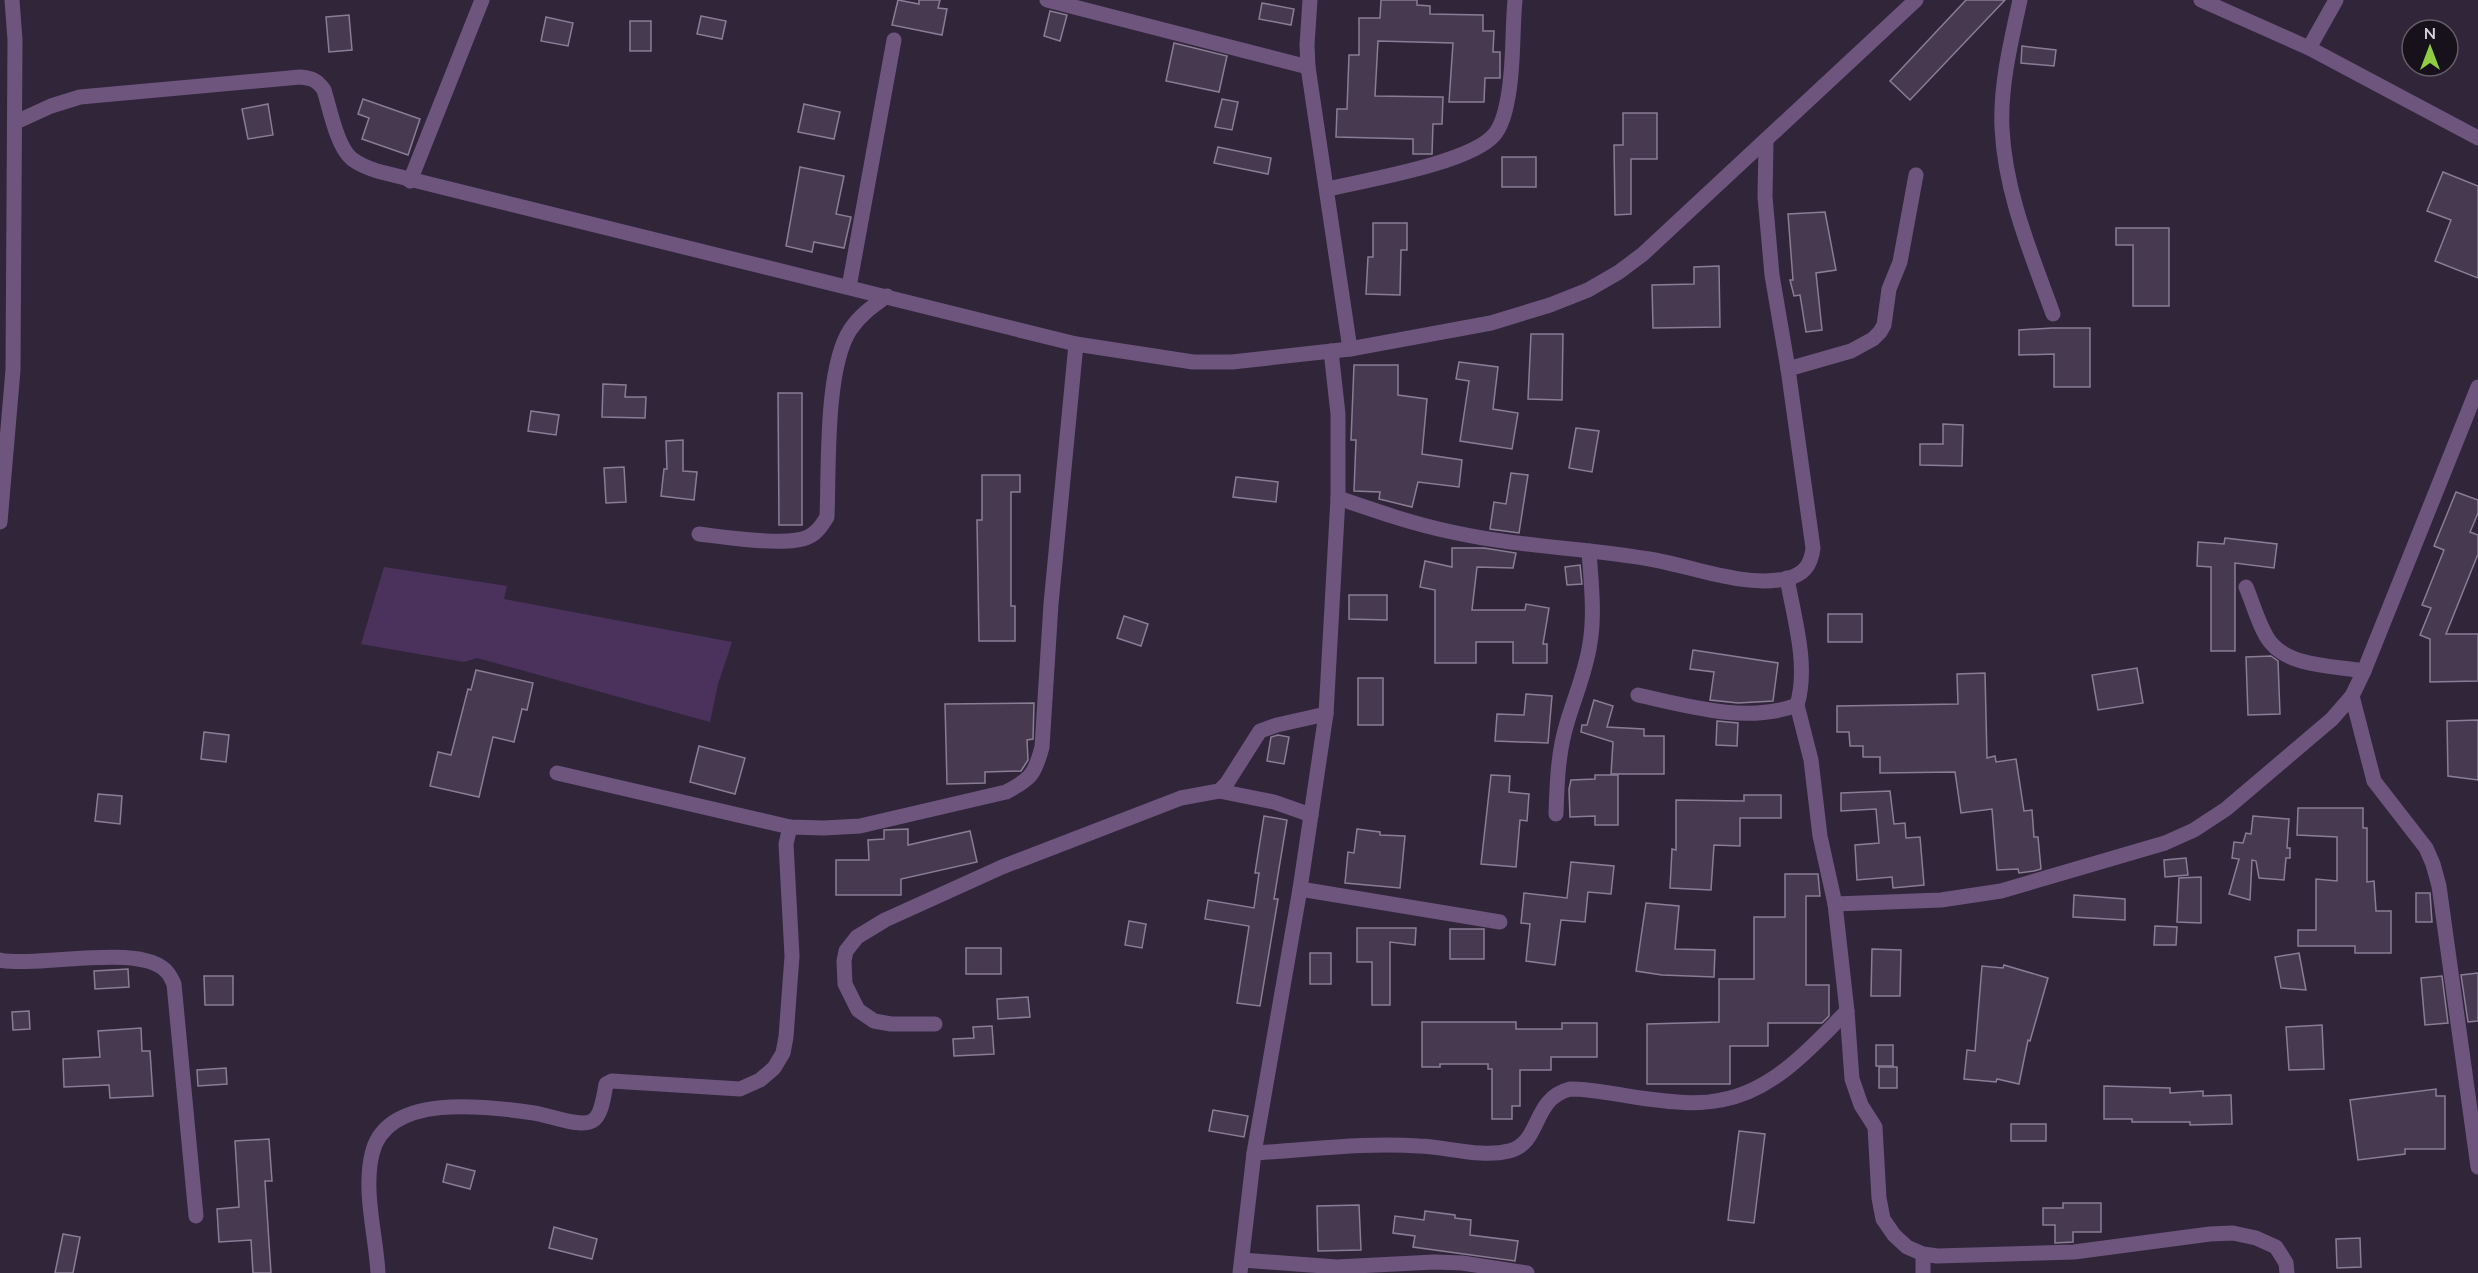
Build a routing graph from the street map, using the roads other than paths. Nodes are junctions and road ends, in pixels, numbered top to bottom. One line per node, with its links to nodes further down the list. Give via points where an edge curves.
1 (12, 0): 13 (street)
2 (482, 0): 17 (street)
3 (1047, 0): 12 (street)
4 (1310, 0): 12 (street)
5 (1515, 0): 18 (street, via 1509,96 1494,135 1454,159)
6 (1916, 0): 15 (street)
7 (2020, 0): 21 (street, via 2004,94 2005,158 2012,197)
8 (2202, 0): 11 (street)
9 (2336, 0): 11 (street)
10 (894, 40): 19 (street)
11 (2308, 48): 14 (street)
12 (1308, 67): 18 (street)
13 (16, 122): 17 (street, via 80,97 312,78 324,90 350,158); 27 (street, via 15,306)
14 (2478, 138)
15 (1766, 142): 23 (street, via 1643,254 1588,290 1491,323); 25 (street, via 1767,236)
16 (1916, 175): 25 (street, via 1900,262 1889,289 1880,332 1851,351)
17 (410, 181): 19 (street)
18 (1328, 189): 23 (street)
19 (849, 287): 20 (street)
20 (888, 296): 22 (street); 30 (street, via 862,314 850,330 835,366 827,517 819,530 807,538 791,540)
21 (2053, 314)
22 (1076, 344): 24 (street, via 1192,362 1232,362); 43 (street, via 1037,769 1026,781 1006,792 860,826)
23 (1350, 349): 24 (street)
24 (1331, 351): 28 (street, via 1338,414)
25 (1788, 369): 32 (street, via 1813,548 1803,572)
26 (2478, 387): 34 (street)
27 (4, 438): 29 (street)
28 (1338, 498): 31 (street, via 1452,532); 38 (street)
29 (0, 522)
30 (699, 534)
31 (1588, 551): 32 (street, via 1749,579); 41 (street, via 1592,592 1590,644 1562,743)
32 (1787, 578): 37 (street, via 1800,657 1802,691)
33 (2246, 587): 34 (street, via 2270,642 2281,653 2302,661)
34 (2364, 671): 36 (street)
35 (1638, 695): 37 (street, via 1722,711 1769,713)
36 (2352, 696): 45 (street, via 2332,719 2226,809 2165,843 2001,891 1941,900); 51 (street, via 2374,781 2426,848 2439,886)
37 (1797, 705): 45 (street, via 1811,760 1820,836)
38 (1326, 714): 40 (street, via 1260,732); 42 (street)
39 (557, 773): 43 (street)
40 (1219, 791): 42 (street, via 1274,802); 49 (street, via 1181,798 1002,867 885,920 857,938 846,951 844,961 845,984 858,1010 873,1021)
41 (1556, 814)
42 (1311, 815): 44 (street)
43 (790, 827): 57 (street, via 786,844 792,956 783,1053 774,1068 740,1089 612,1081 606,1084 598,1115 584,1124 534,1113 448,1105 392,1123 377,1137 368,1179)
44 (1300, 889): 46 (street); 50 (street)
45 (1835, 904): 48 (street)
46 (1500, 922)
47 (0, 960): 52 (street, via 133,957 167,970 174,984)
48 (1847, 1011): 50 (street, via 1783,1071 1746,1093 1723,1100 1679,1102 1570,1089 1550,1098 1527,1140 1510,1150 1488,1153 1389,1145); 53 (street, via 1852,1079 1861,1105 1875,1127 1883,1219 1907,1247)
49 (935, 1024)
50 (1254, 1153): 54 (street)
51 (2478, 1167)
52 (196, 1216)
53 (1923, 1254): 58 (street); 59 (street, via 2074,1252 2233,1233 2276,1247)
54 (1241, 1267): 55 (street)
55 (1434, 1268): 56 (street)
56 (1518, 1272)
57 (378, 1273)
58 (1923, 1273)
59 (2287, 1273)

